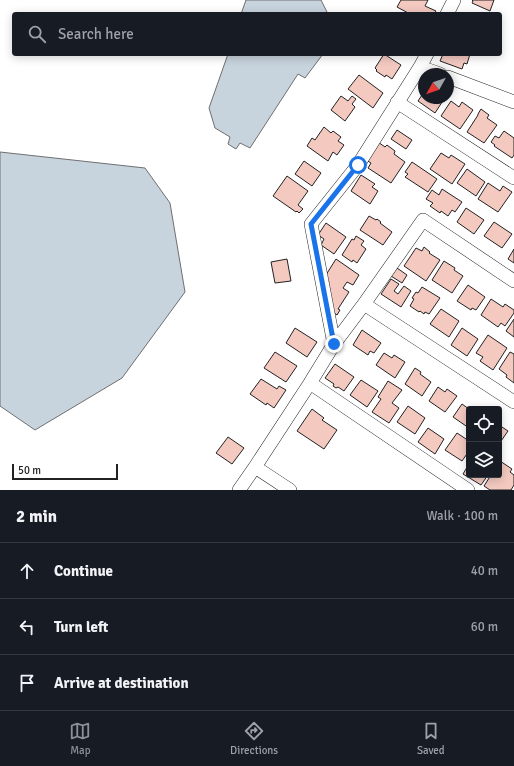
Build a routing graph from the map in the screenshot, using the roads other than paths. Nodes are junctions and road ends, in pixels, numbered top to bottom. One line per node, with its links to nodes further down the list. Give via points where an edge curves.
1 (454, 0): 2 (street)
2 (448, 12)
3 (426, 56): 4 (street)
4 (420, 67): 5 (street); 7 (street)
5 (423, 68)
6 (454, 79): 8 (street)
7 (397, 102): 9 (street); 12 (street, via 358,165 311,224)
8 (514, 102)
9 (514, 178)
10 (514, 280): 11 (street, via 423,220)
11 (364, 304): 12 (street); 14 (street)
12 (334, 344): 13 (street)
13 (310, 383): 15 (street); 18 (street)
14 (514, 402)
15 (255, 467): 16 (street); 17 (street)
16 (240, 490)
17 (290, 490)
18 (468, 490)

